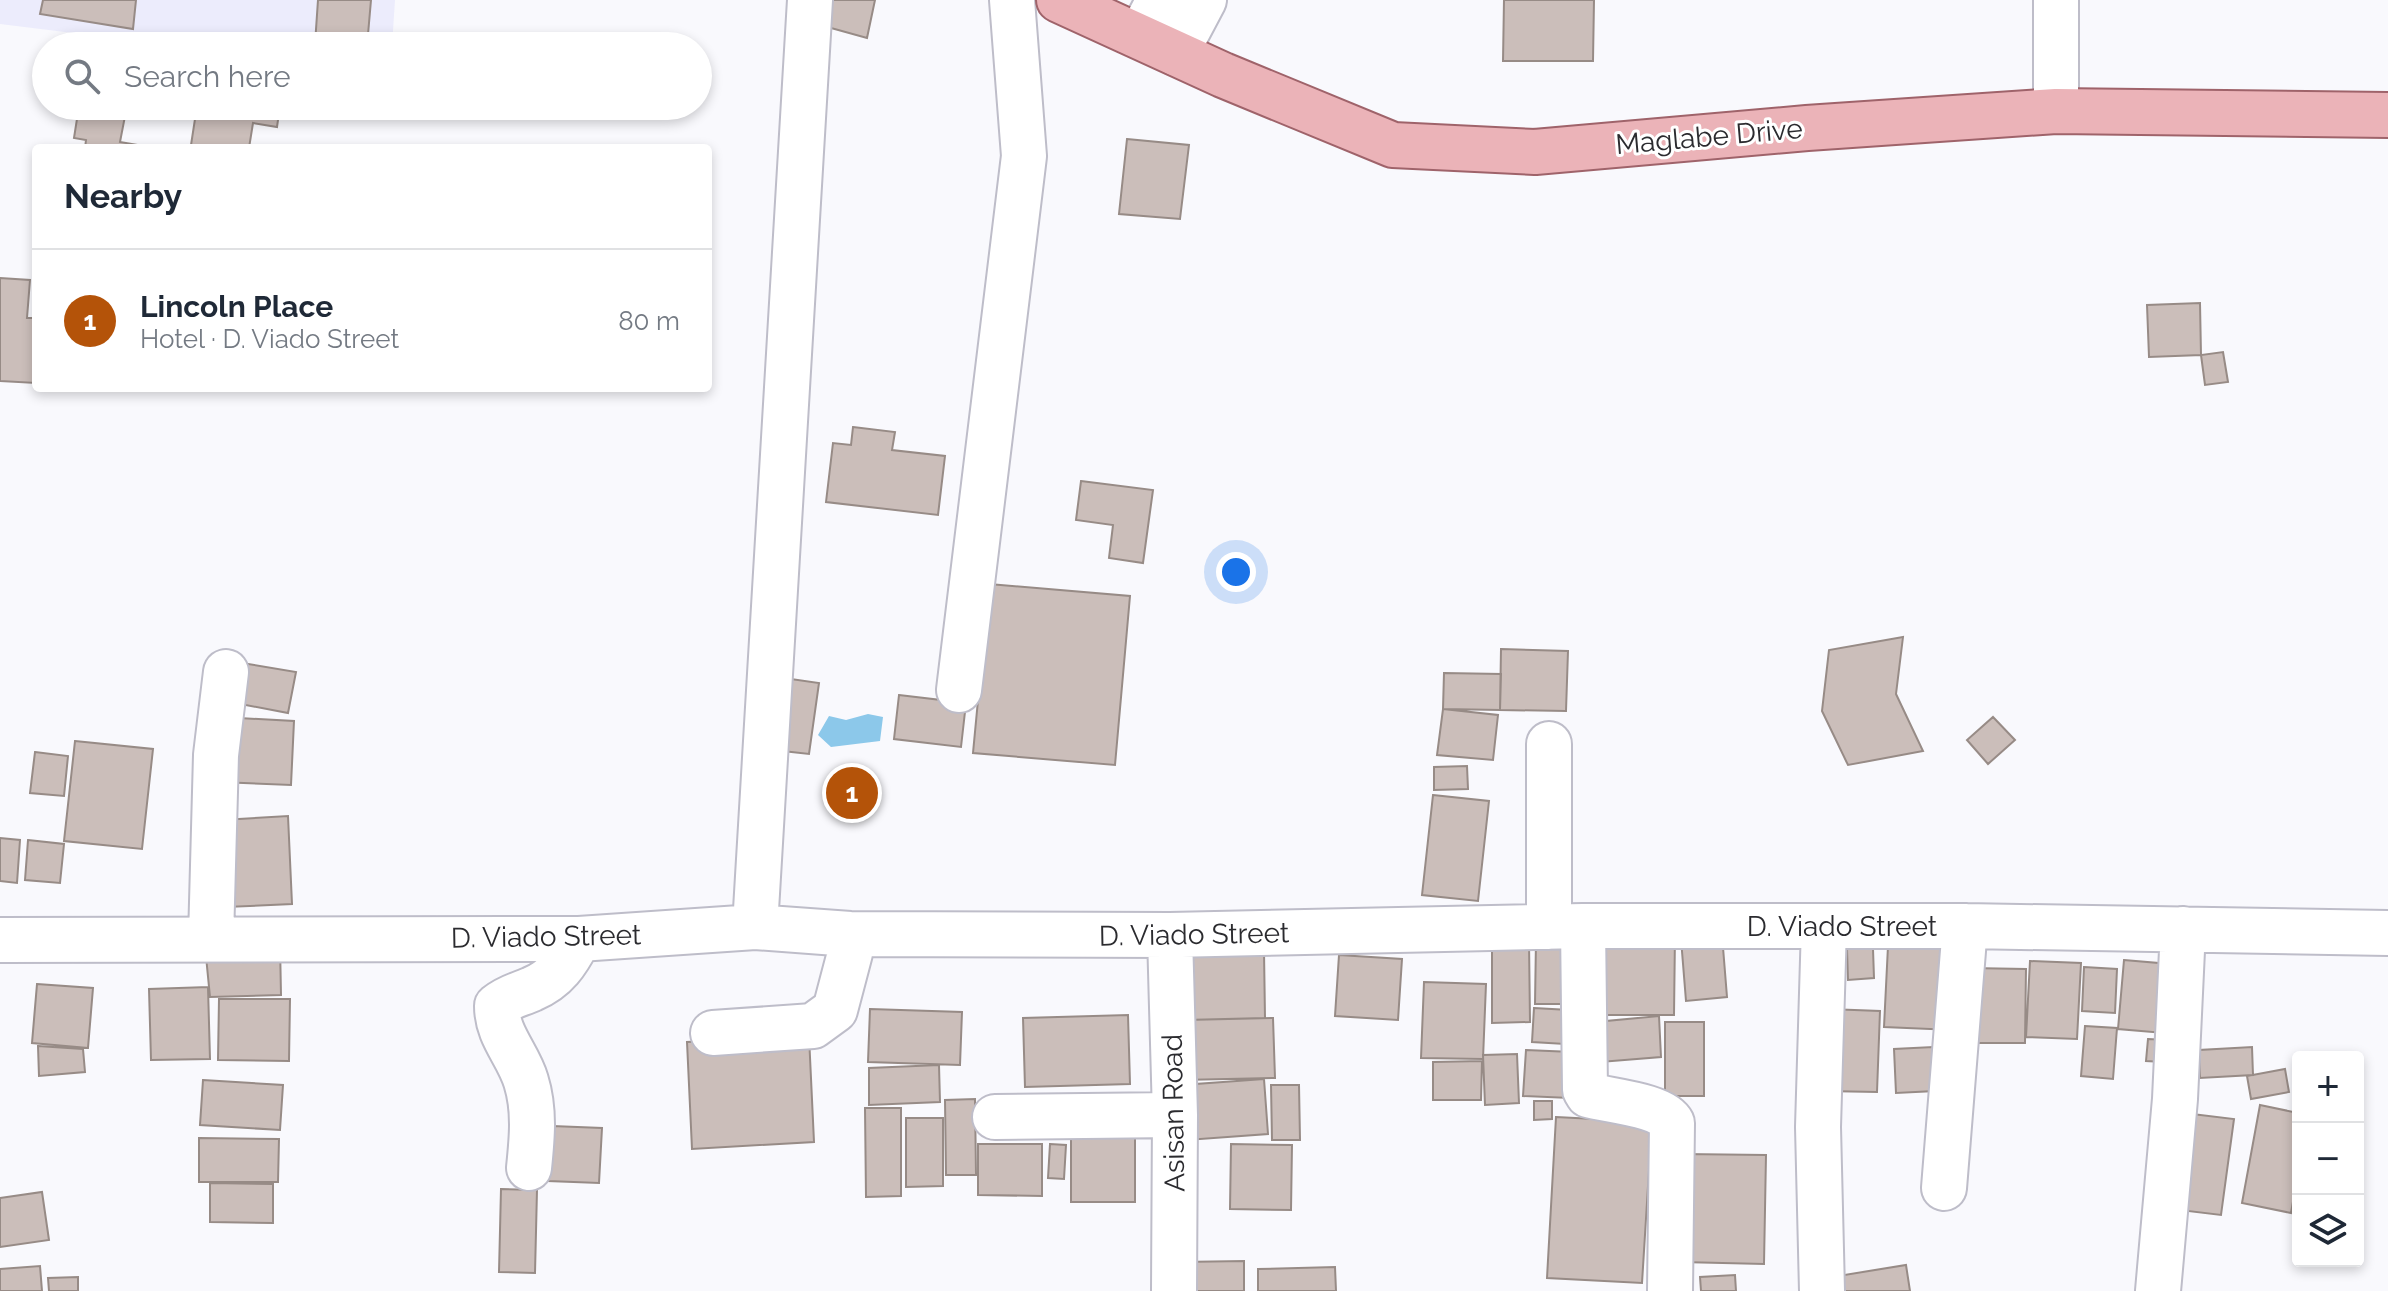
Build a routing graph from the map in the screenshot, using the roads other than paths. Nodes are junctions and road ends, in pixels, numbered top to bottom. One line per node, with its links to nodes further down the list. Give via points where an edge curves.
1 (810, 0): 15 (street)
2 (1012, 0): 10 (street, via 1024,156)
3 (1059, 0): 6 (main road, Maglabe Drive)
4 (1204, 0): 6 (street)
5 (2056, 0): 7 (street)
6 (1158, 30): 7 (main road, Maglabe Drive, via 1393,145 1535,152)
7 (2056, 111): 8 (main road, Maglabe Drive)
8 (2388, 115)
9 (226, 672): 20 (street, via 216,755)
10 (959, 690)
11 (1549, 744): 12 (street)
12 (1566, 926): 13 (street, D. Viado Street); 19 (street, D. Viado Street); 29 (street, via 1585,1090 1598,1098 1658,1111 1672,1123)
13 (1824, 926): 14 (street, D. Viado Street); 30 (street, via 1818,1127)
14 (1965, 926): 16 (street, D. Viado Street); 27 (street)
15 (755, 927): 18 (street, D. Viado Street); 21 (street, D. Viado Street)
16 (2183, 929): 17 (street, D. Viado Street); 31 (street)
17 (2388, 933)
18 (850, 934): 19 (street, D. Viado Street); 23 (street, via 835,1010 813,1026)
19 (1170, 935): 24 (street, Asisan Road)
20 (211, 939): 21 (street, D. Viado Street); 22 (street, D. Viado Street)
21 (579, 939): 26 (street, via 551,979 497,1006 500,1029 526,1079 533,1120)
22 (0, 940)
23 (713, 1033)
24 (1175, 1115): 25 (street); 28 (street, Asisan Road)
25 (995, 1117)
26 (529, 1168)
27 (1944, 1188)
28 (1174, 1291)
29 (1670, 1291)
30 (1822, 1291)
31 (2158, 1291)

